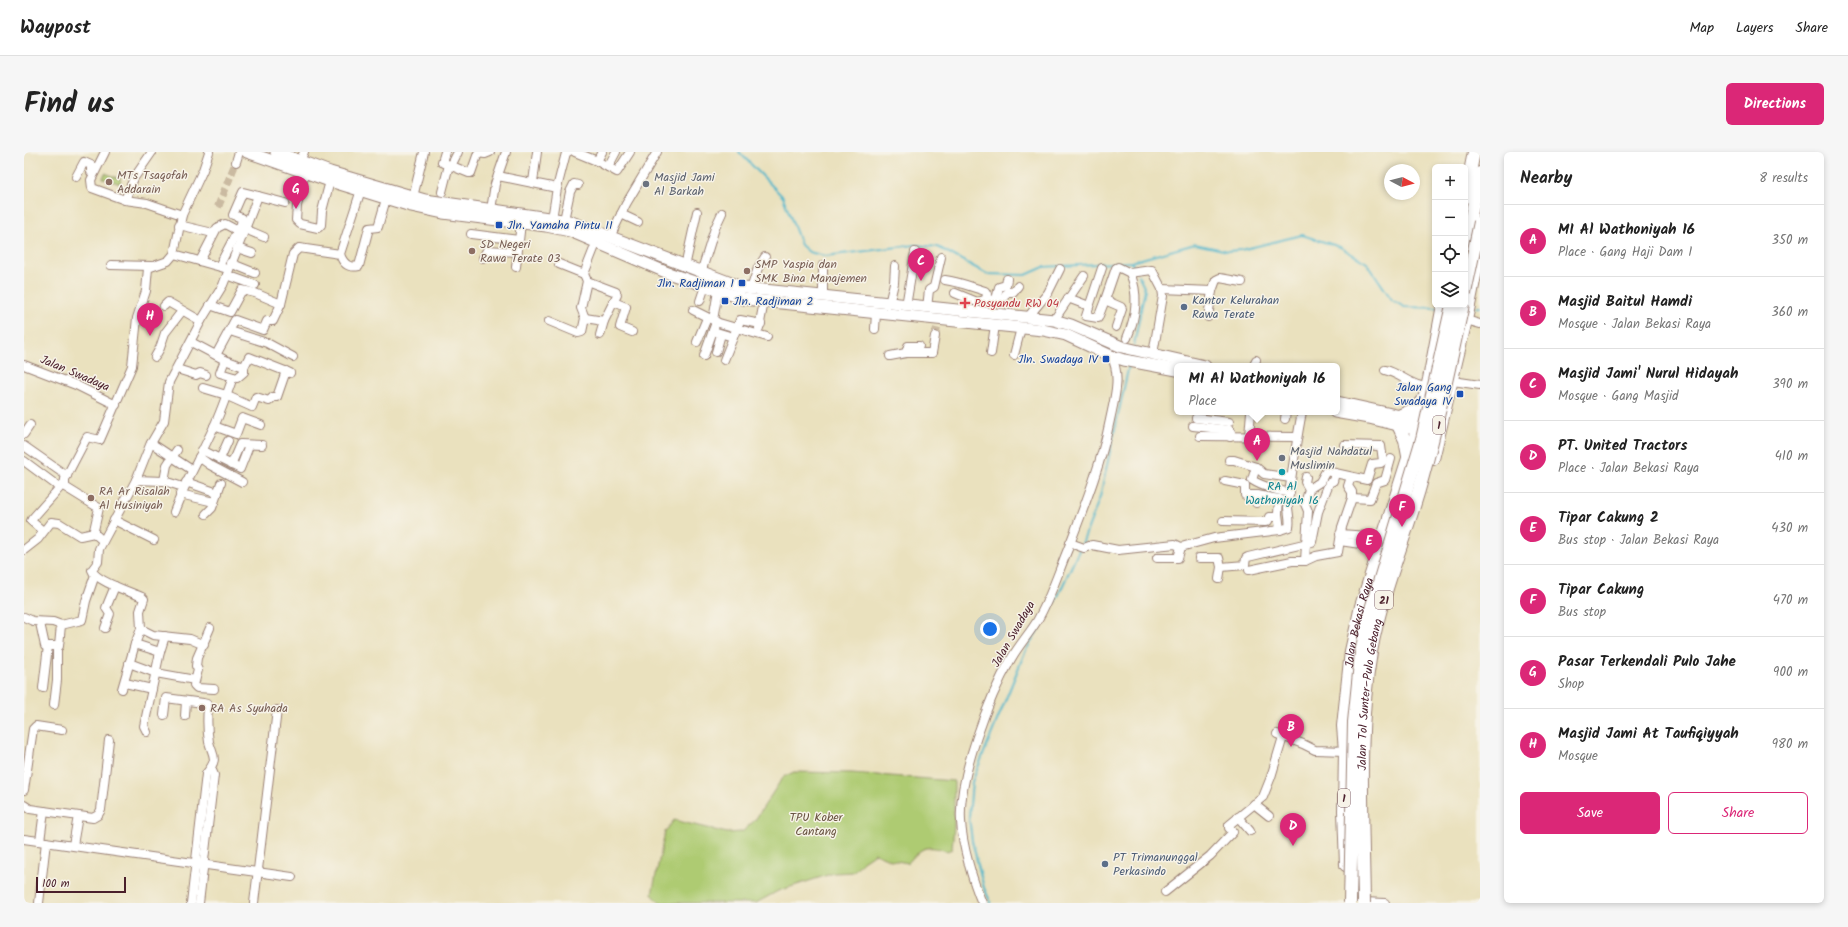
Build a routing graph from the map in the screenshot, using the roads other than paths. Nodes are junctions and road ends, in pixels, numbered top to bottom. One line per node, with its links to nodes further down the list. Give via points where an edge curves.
1 (105, 152): 26 (street)
2 (152, 152): 41 (street, via 134,178)
3 (209, 152): 48 (street)
4 (239, 152): 23 (street)
5 (276, 152): 21 (main road)
6 (424, 152): 39 (street)
7 (445, 152): 24 (street, via 442,162)
8 (458, 152): 24 (street)
9 (478, 152): 10 (street); 24 (street, via 471,173)
10 (490, 152)
11 (506, 152): 28 (street)
12 (537, 152): 32 (street)
13 (565, 152): 35 (street)
14 (575, 152): 22 (street)
15 (602, 152): 22 (street)
16 (616, 152): 25 (street)
17 (630, 152): 25 (street, via 619,172)
18 (657, 152): 47 (street)
19 (1474, 152): 33 (highway)
20 (254, 153): 31 (main road)
21 (302, 157): 39 (main road)
22 (597, 161): 25 (street)
23 (236, 162)
24 (450, 165): 37 (street)
25 (608, 167)
26 (94, 173): 29 (street, via 91,172 90,165 84,162); 41 (street, via 91,180 92,188)
27 (1480, 173): 58 (highway)
28 (498, 176): 32 (street); 44 (street)
29 (76, 177)
30 (303, 181): 31 (street, via 296,220 300,224 318,228 321,225 323,205)
31 (330, 181): 36 (main road)
32 (533, 182): 35 (street)
33 (1468, 183)
34 (578, 185): 50 (street, via 574,184 570,192)
35 (557, 188): 49 (street)
36 (361, 190): 40 (main road); 69 (street)
37 (442, 192)
38 (258, 196): 42 (street); 55 (street); 55 (street, via 245,192 242,194 233,214 242,219)
39 (413, 197): 43 (main road)
40 (386, 199): 43 (main road, via 434,212); 69 (street, via 378,227 369,228 359,266 345,264)
41 (125, 200): 48 (street, via 147,203)
42 (285, 203)
43 (452, 210): 44 (main road); 53 (main road)
44 (491, 210): 49 (main road)
45 (697, 212): 81 (street)
46 (722, 213): 86 (street)
47 (621, 214): 51 (street); 60 (street)
48 (182, 215): 54 (street)
49 (552, 219): 50 (main road)
50 (564, 220): 60 (main road)
51 (638, 222)
52 (1480, 222): 100 (highway, bridge)
53 (521, 223): 61 (street); 62 (main road, via 557,228)
54 (180, 225): 56 (street); 68 (street)
55 (242, 230): 56 (street, via 223,224 216,228); 59 (street); 63 (street); 78 (street, via 230,243)
56 (214, 233): 73 (street)
57 (471, 234): 61 (street)
58 (1467, 236)
59 (264, 237)
60 (610, 237): 81 (main road)
61 (519, 240): 65 (street)
62 (597, 241): 89 (street); 94 (main road, via 668,273)
63 (237, 248): 67 (street); 83 (street)
64 (1480, 250): 100 (highway, Jalan Bekasi Raya / 1)
65 (517, 252): 72 (street, via 488,250); 80 (street)
66 (915, 252): 112 (street)
67 (252, 253)
68 (174, 254): 73 (street); 77 (street, via 168,261)
69 (340, 254): 108 (street, via 300,248 293,254)
70 (941, 256): 114 (street, via 934,287 929,290)
71 (765, 257): 96 (street, via 758,268)
72 (483, 258)
73 (200, 261): 78 (street)
74 (559, 264): 89 (street)
75 (111, 265): 77 (street)
76 (823, 265): 101 (street)
77 (151, 266): 181 (street, via 148,268 146,291 138,310 132,366)
78 (219, 266): 83 (street)
79 (895, 266): 109 (street)
80 (516, 267)
81 (685, 267): 86 (main road)
82 (1102, 268): 113 (street)
83 (229, 269): 85 (street); 93 (street); 110 (street, via 216,299)
84 (1060, 269): 124 (street, via 1048,293)
85 (255, 273)
86 (701, 273): 96 (main road)
87 (1131, 273): 97 (street, via 1153,271); 104 (street, via 1116,268); 150 (street, via 1136,294)
88 (1084, 276): 102 (street)
89 (586, 278): 106 (street, via 616,292); 125 (street, via 581,308)
90 (1007, 279): 103 (street, via 1006,286 999,287)
91 (945, 280): 103 (street, via 964,283 985,291)
92 (1242, 282): 99 (street, via 1220,278 1216,280)
93 (256, 285)
94 (705, 286): 98 (main road); 107 (street)
95 (1018, 286): 103 (street, via 1013,292 1006,293 1002,301)
96 (751, 289): 101 (main road)
97 (1162, 289): 99 (street); 163 (street, via 1163,296)
98 (718, 291): 105 (main road, via 744,299); 127 (street)
99 (1212, 292): 123 (street)
100 (1471, 292): 126 (highway, Jalan Bekasi Raya / 1)
101 (823, 297): 109 (main road)
102 (1068, 298): 113 (street); 128 (street)
103 (990, 299): 119 (street, via 977,302 959,295); 121 (street)
104 (1105, 300): 113 (street, via 1098,318 1086,316); 135 (street, via 1122,309)
105 (764, 301): 122 (main road); 132 (street)
106 (614, 302): 131 (street); 142 (street, via 626,307 620,327)
107 (700, 302)
108 (281, 304): 110 (street, via 242,290 230,312); 141 (street, via 273,321 267,321 263,330 235,320)
109 (889, 304): 112 (main road)
110 (210, 305): 129 (street)
111 (164, 306): 120 (street, via 168,302)
112 (906, 306): 114 (main road)
113 (1090, 306)
114 (927, 308): 119 (main road)
115 (1442, 308): 178 (highway, Jalan Bekasi Raya / 1)
116 (1451, 308): 307 (highway, Jalan Tol Sunter–Pulo Gebang / 21, bridge, via 1422,439 1370,611 1361,652 1354,722)
117 (1461, 308): 308 (highway, Jalan Tol Sunter–Pulo Gebang / 21, bridge, via 1427,460 1379,616 1372,652 1364,726)
118 (693, 310): 127 (street)
119 (960, 310): 121 (main road)
120 (182, 311): 129 (street); 161 (street, via 165,333)
121 (983, 312): 124 (main road)
122 (876, 313): 136 (main road); 139 (street)
123 (1208, 316)
124 (1028, 317): 128 (main road)
125 (585, 318): 130 (street, via 580,333); 131 (street)
126 (1467, 318): 133 (street); 168 (highway, Jalan Bekasi Raya / 1)
127 (712, 320): 138 (street); 140 (street); 149 (street)
128 (1054, 320): 151 (main road)
129 (201, 321): 148 (street)
130 (549, 321)
131 (604, 321): 144 (street)
132 (761, 324): 138 (street, via 740,320); 145 (street)
133 (1480, 324)
134 (995, 325): 136 (main road); 137 (main road); 155 (street)
135 (1116, 327)
136 (937, 328): 154 (street, via 932,353)
137 (1021, 328): 157 (street); 160 (main road, via 1066,336)
138 (738, 329): 145 (street); 146 (street)
139 (875, 329)
140 (713, 331): 143 (street); 158 (street)
141 (230, 332): 156 (street); 162 (street, via 267,343)
142 (632, 332)
143 (721, 334): 146 (street); 153 (street)
144 (600, 335)
145 (757, 335): 147 (street)
146 (733, 337): 165 (street)
147 (766, 337)
148 (191, 342): 156 (street); 170 (street)
149 (697, 342)
150 (1127, 343): 151 (main road); 163 (main road)
151 (1114, 344): 160 (main road)
152 (919, 346): 154 (street, via 908,346)
153 (716, 352)
154 (906, 353): 159 (street)
155 (991, 353)
156 (216, 355): 164 (street)
157 (1014, 355)
158 (704, 356)
159 (890, 356)
160 (1111, 356): 163 (main road, via 1124,360); 246 (street, Jalan Swadaya, via 1118,372 1106,442 1086,505)
161 (155, 357)
162 (293, 357)
163 (1149, 357): 166 (main road); 171 (main road)
164 (225, 360): 169 (street); 174 (street, via 220,373)
165 (724, 360)
166 (1186, 363)
167 (24, 365): 181 (street, Jalan Swadaya, via 76,385)
168 (1456, 366): 175 (highway, Jalan Bekasi Raya / 1); 194 (highway, Jalan Bekasi Raya / 1, via 1450,378)
169 (244, 367): 174 (street, via 244,372 239,378); 179 (street, via 249,357 288,372 276,397 271,400 256,397 252,407)
170 (177, 369): 173 (street); 201 (street, via 170,382 164,421)
171 (1174, 369)
172 (1385, 370): 178 (street, via 1397,373 1413,384)
173 (206, 376)
174 (233, 377): 179 (street)
175 (1453, 381): 176 (street); 194 (highway, Jalan Bekasi Raya / 1)
176 (1480, 385)
177 (202, 388): 179 (street)
178 (1427, 389): 187 (highway, via 1424,398 1415,409); 191 (highway, Jalan Bekasi Raya / 1)
179 (226, 396): 192 (street)
180 (1340, 403): 182 (main road)
181 (116, 405): 221 (street, via 101,439 87,437)
182 (1355, 410): 183 (main road); 187 (main road)
183 (1340, 412)
184 (1251, 415): 197 (street)
185 (1301, 415): 199 (street)
186 (1200, 416): 188 (street)
187 (1400, 420): 191 (main road); 210 (highway)
188 (1229, 422)
189 (30, 425): 195 (street)
190 (261, 425): 192 (street, via 242,418 236,434)
191 (1418, 425): 194 (main road); 210 (highway, Jalan Bekasi Raya / 1)
192 (214, 426): 206 (street)
193 (1193, 426): 198 (street, via 1230,430)
194 (1439, 430): 271 (highway, Jalan Bekasi Raya / 1, via 1425,486 1391,588)
195 (24, 434)
196 (1200, 436): 198 (street)
197 (1249, 436): 198 (street); 199 (street)
198 (1230, 437)
199 (1297, 437): 217 (street)
200 (228, 441): 208 (street)
201 (151, 443): 205 (street); 218 (street)
202 (1344, 444): 207 (street, via 1381,446)
203 (262, 445): 208 (street, via 240,444 231,465)
204 (24, 446): 221 (street)
205 (174, 453): 213 (street); 219 (street, via 167,464)
206 (201, 453): 208 (street); 213 (street); 222 (street, via 210,465)
207 (1387, 458): 210 (street); 216 (street, via 1382,463 1372,464 1367,480); 228 (street, via 1385,480 1376,483 1370,499)
208 (220, 459)
209 (1229, 460): 212 (street)
210 (1407, 460): 241 (highway, Jalan Bekasi Raya / 1)
211 (24, 461): 221 (street)
212 (1256, 467): 217 (street, via 1264,474); 227 (street, via 1252,480)
213 (192, 470): 224 (street)
214 (1335, 473): 216 (street); 225 (street, via 1326,471 1320,482); 244 (street, via 1318,512 1314,541)
215 (1306, 477): 225 (street, via 1305,482)
216 (1351, 477): 228 (street, via 1348,486)
217 (1291, 478): 227 (street)
218 (136, 480): 219 (street); 235 (street)
219 (164, 481): 224 (street)
220 (1225, 481): 229 (street, via 1245,486 1246,495 1256,499)
221 (63, 482): 238 (street, via 31,521); 239 (street, via 65,487 99,508)
222 (242, 482)
223 (221, 483): 226 (street)
224 (183, 488): 226 (street); 230 (street); 232 (street)
225 (1309, 489): 244 (street, via 1305,504 1308,511)
226 (218, 492): 230 (street)
227 (1290, 493): 231 (street)
228 (1352, 498): 240 (street)
229 (1279, 500): 231 (street); 234 (street)
230 (214, 502): 233 (street)
231 (1288, 502): 237 (street, via 1290,525)
232 (174, 512)
233 (206, 514)
234 (1278, 517): 236 (street, via 1269,517 1266,522); 237 (street)
235 (114, 520): 242 (street); 243 (street)
236 (1223, 521)
237 (1280, 530): 247 (street, via 1214,538)
238 (43, 531): 239 (street, via 55,521 80,536); 248 (street, via 38,539)
239 (94, 533): 243 (street)
240 (1340, 537): 241 (street); 245 (street); 251 (street, via 1338,552)
241 (1384, 538): 269 (highway, Jalan Bekasi Raya / 1, via 1361,606)
242 (154, 540)
243 (103, 542): 254 (street, via 99,549 98,562 92,570)
244 (1305, 544): 251 (street); 252 (street, via 1248,557 1244,565)
245 (1367, 545)
246 (1077, 546): 247 (street, via 1092,545 1118,550 1175,544); 305 (street, Jalan Swadaya, via 1053,586 1037,621 1011,659 990,703 968,768 960,820)
247 (1181, 547): 249 (street, via 1178,558)
248 (24, 550)
249 (1158, 558)
250 (1199, 558): 252 (street, via 1217,557)
251 (1305, 561): 253 (street)
252 (1221, 567): 255 (street)
253 (1249, 570)
254 (95, 575): 256 (street); 259 (street, via 82,620)
255 (1219, 578)
256 (115, 586): 260 (street, via 106,608 110,614); 262 (street, via 144,600 140,611)
257 (24, 616): 258 (street)
258 (40, 623): 259 (street); 266 (street, via 43,645)
259 (61, 624): 267 (street, via 60,643)
260 (105, 628)
261 (210, 628): 265 (street)
262 (141, 629): 263 (street, via 153,635); 264 (street)
263 (165, 636): 265 (street, via 190,639); 268 (street)
264 (135, 644): 268 (street); 270 (street)
265 (204, 645): 273 (street, via 197,658 198,670)
266 (48, 646): 267 (street); 274 (street)
267 (57, 646): 278 (street)
268 (160, 652): 272 (street)
269 (1349, 662): 271 (highway, bridge); 285 (highway, Jalan Bekasi Raya / 1, via 1344,726)
270 (129, 663): 272 (street); 275 (street, via 124,686)
271 (1373, 666): 308 (highway, Jalan Bekasi Raya / 1, via 1366,736)
272 (156, 672): 273 (street); 275 (street)
273 (195, 680): 276 (street, via 194,687)
274 (44, 688)
275 (152, 689): 283 (street, via 144,726)
276 (214, 689)
277 (186, 701): 280 (street, via 166,698); 281 (street); 297 (street, via 207,704 206,724 214,754 211,768 214,775)
278 (54, 705)
279 (277, 710): 298 (street)
280 (164, 714)
281 (185, 716)
282 (62, 730): 286 (street, via 36,726 33,729)
283 (147, 732)
284 (109, 740): 290 (street, via 101,810 93,818)
285 (1346, 751): 287 (street, via 1315,750 1280,736 1271,777 1263,797); 306 (highway, Jalan Bekasi Raya / 1)
286 (24, 790)
287 (1254, 804): 291 (street); 292 (street)
288 (24, 806): 289 (street, via 30,810)
289 (44, 811): 290 (street); 295 (street)
290 (78, 816): 296 (street)
291 (1269, 816)
292 (1238, 818): 293 (street); 300 (street, via 1230,825 1229,828 1233,832 1220,846)
293 (1250, 831)
294 (24, 838): 295 (street)
295 (43, 841): 296 (street); 301 (street)
296 (73, 845): 297 (street)
297 (200, 864): 298 (street); 302 (street); 303 (street)
298 (258, 873): 299 (street); 304 (street)
299 (292, 877)
300 (1165, 892)
301 (39, 903)
302 (191, 903)
303 (199, 903)
304 (254, 903)
305 (982, 903)
306 (1345, 903)
307 (1350, 903)
308 (1364, 903): 309 (street)
309 (1385, 903)

